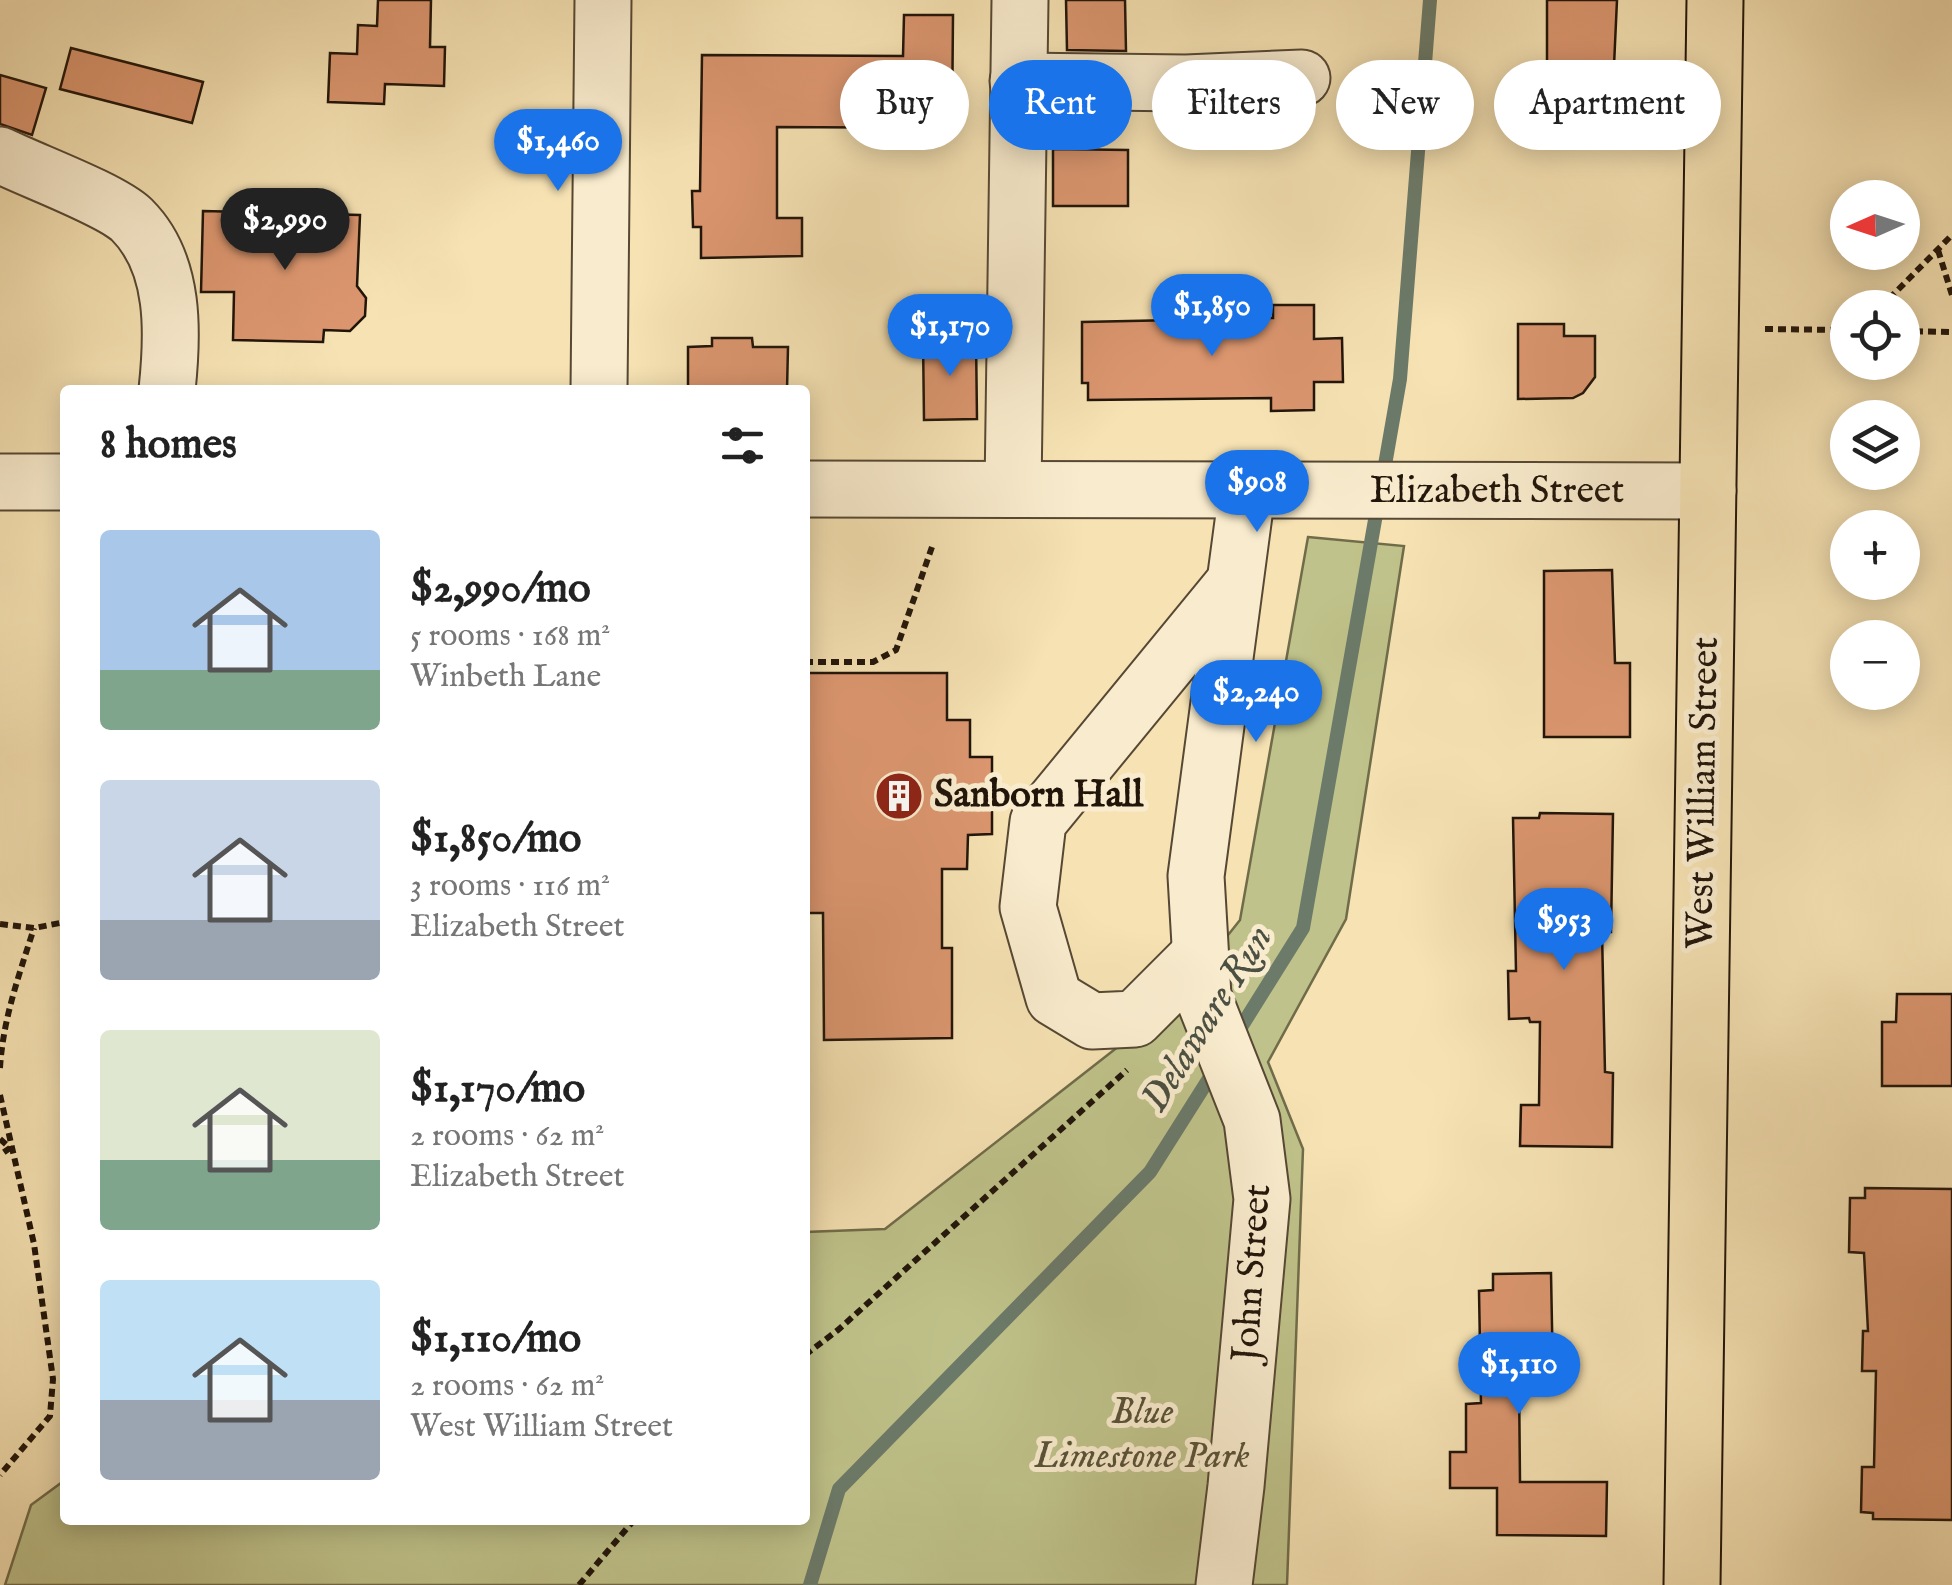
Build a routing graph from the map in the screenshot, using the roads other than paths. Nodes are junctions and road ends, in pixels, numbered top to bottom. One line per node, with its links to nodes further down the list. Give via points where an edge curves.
1 (603, 0): 8 (street)
2 (1020, 0): 4 (street)
3 (1715, 0): 13 (highway, West William Street)
4 (1018, 60)
5 (1017, 150): 12 (street)
6 (0, 154): 7 (street, via 110,205 140,231 167,292)
7 (167, 385)
8 (599, 385)
9 (0, 482): 10 (street)
10 (60, 482)
11 (810, 489): 12 (street, Elizabeth Street)
12 (1013, 489): 14 (street, Elizabeth Street)
13 (1708, 491): 14 (street, Elizabeth Street); 18 (highway, West William Street)
14 (1247, 492): 15 (street, John Street)
15 (1234, 584): 16 (street, John Street, via 1196,876); 16 (street, via 1038,822 1028,907 1054,998 1092,1022 1135,1018)
16 (1201, 975): 17 (street, John Street, via 1252,1120 1262,1199)
17 (1224, 1585)
18 (1692, 1585)

